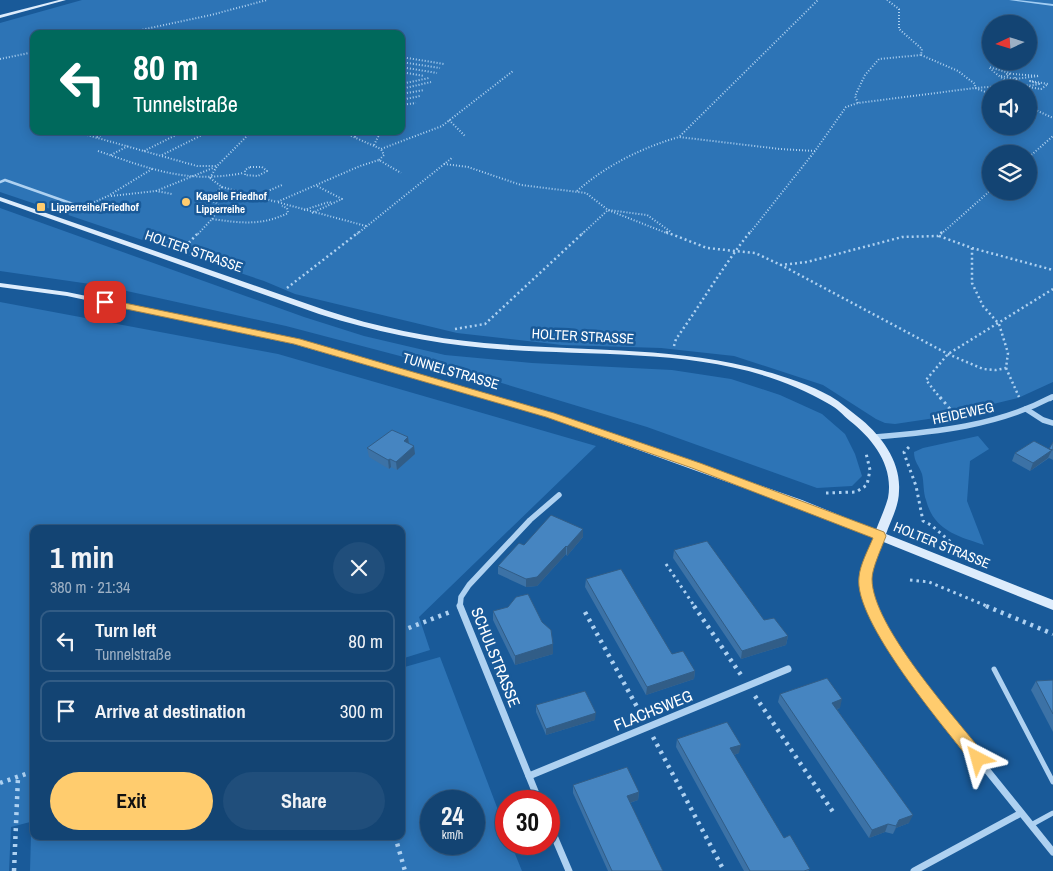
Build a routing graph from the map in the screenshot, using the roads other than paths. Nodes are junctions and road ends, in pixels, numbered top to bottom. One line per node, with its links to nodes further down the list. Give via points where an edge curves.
1 (64, 0): 2 (street)
2 (0, 17)
3 (0, 182): 5 (lane, via 5,180)
4 (0, 199): 10 (street, HOLTER STRASSE, via 367,325 440,340 498,347 671,356 748,369 797,384 833,402)
5 (73, 204)
6 (0, 285): 12 (street, TUNNELSTRASSE, via 67,294 296,342 550,415 714,472)
7 (1053, 397): 8 (street, HEIDEWEG)
8 (1026, 409): 9 (street); 10 (street, HEIDEWEG, via 964,426)
9 (1053, 423)
10 (875, 438): 12 (street, HOLTER STRASSE, via 889,463 894,484 893,499)
11 (559, 495): 16 (street, SCHULSTRASSE, via 530,520 461,597 460,608)
12 (880, 536): 13 (street, HOLTER STRASSE); 19 (street, via 865,578 867,593 882,630 957,733)
13 (1053, 605)
14 (994, 668): 17 (lane)
15 (788, 669): 16 (street, FLACHSWEG)
16 (528, 776): 18 (street, SCHULSTRASSE)
17 (1053, 782)
18 (534, 790)
19 (1021, 813): 21 (street); 25 (street)
20 (1053, 813): 21 (lane)
21 (1032, 825): 23 (street)
22 (560, 850): 24 (street)
23 (1053, 852)
24 (569, 871)
25 (914, 871)

